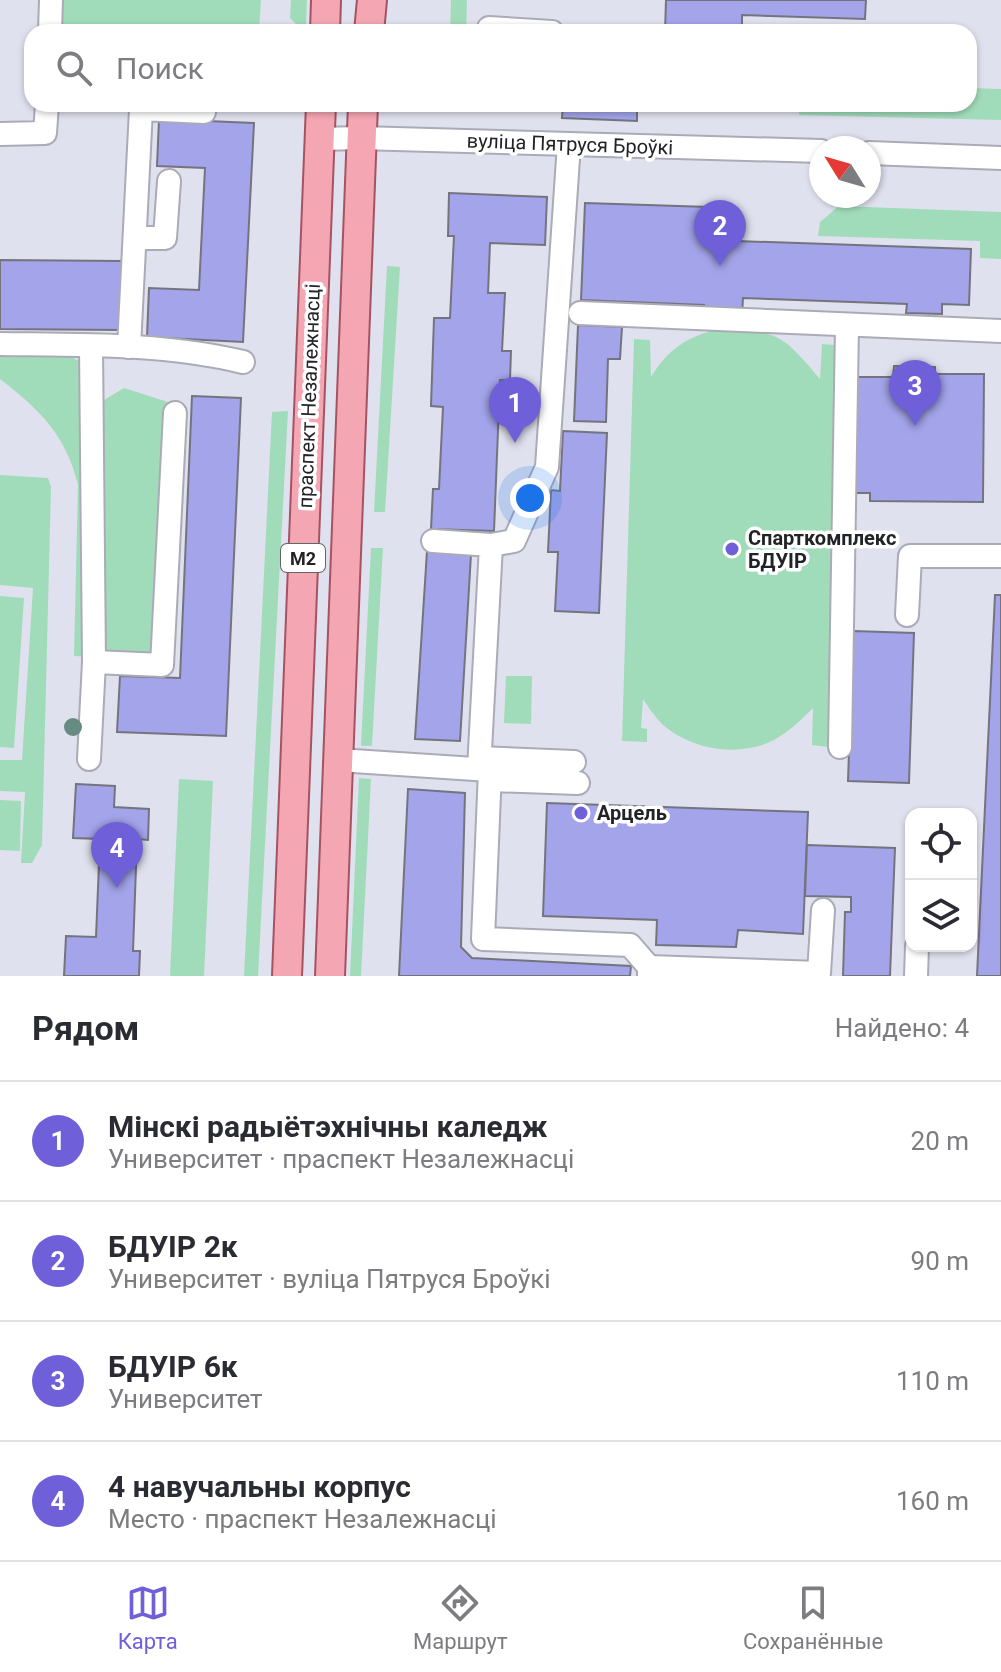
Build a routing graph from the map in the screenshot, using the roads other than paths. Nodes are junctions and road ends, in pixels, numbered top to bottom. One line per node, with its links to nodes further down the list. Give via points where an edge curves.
1 (51, 0): 4 (street)
2 (326, 0): 5 (main road)
3 (372, 0): 6 (main road)
4 (50, 24)
5 (325, 24)
6 (370, 24)
7 (46, 112): 11 (street, via 45,133)
8 (141, 112): 19 (street)
9 (321, 112): 13 (main road, праспект Незалежнасці / М2)
10 (362, 112): 12 (main road, праспект Незалежнасці / М2)
11 (0, 134)
12 (360, 138): 13 (street, вуліца Пятруся Броўкі); 14 (street, вуліца Пятруся Броўкі); 35 (main road, праспект Незалежнасці / М2)
13 (320, 139): 42 (main road, праспект Незалежнасці / М2)
14 (569, 144): 15 (street, вуліца Пятруся Броўкі); 29 (street, via 547,467 514,541)
15 (809, 151)
16 (881, 153): 17 (street)
17 (1001, 158)
18 (169, 181): 19 (street, via 165,238)
19 (135, 238): 25 (street)
20 (580, 313): 21 (street)
21 (847, 326): 22 (street); 33 (street)
22 (1001, 331)
23 (0, 344): 24 (street)
24 (91, 346): 25 (street); 32 (street)
25 (129, 347): 26 (street)
26 (243, 362)
27 (175, 413): 32 (street, via 162,665)
28 (433, 541): 29 (street)
29 (491, 545): 36 (street)
30 (1001, 556): 31 (street, via 910,556)
31 (907, 615)
32 (94, 662): 34 (street)
33 (840, 747)
34 (89, 759)
35 (338, 760): 36 (street); 43 (main road, праспект Незалежнасці / М2)
36 (483, 769): 37 (street); 40 (street, via 483,939 630,945)
37 (576, 773)
38 (823, 910): 41 (street, via 819,973)
39 (917, 952): 44 (street)
40 (649, 972): 41 (street)
41 (768, 973)
42 (287, 976)
43 (330, 976)
44 (916, 976)

